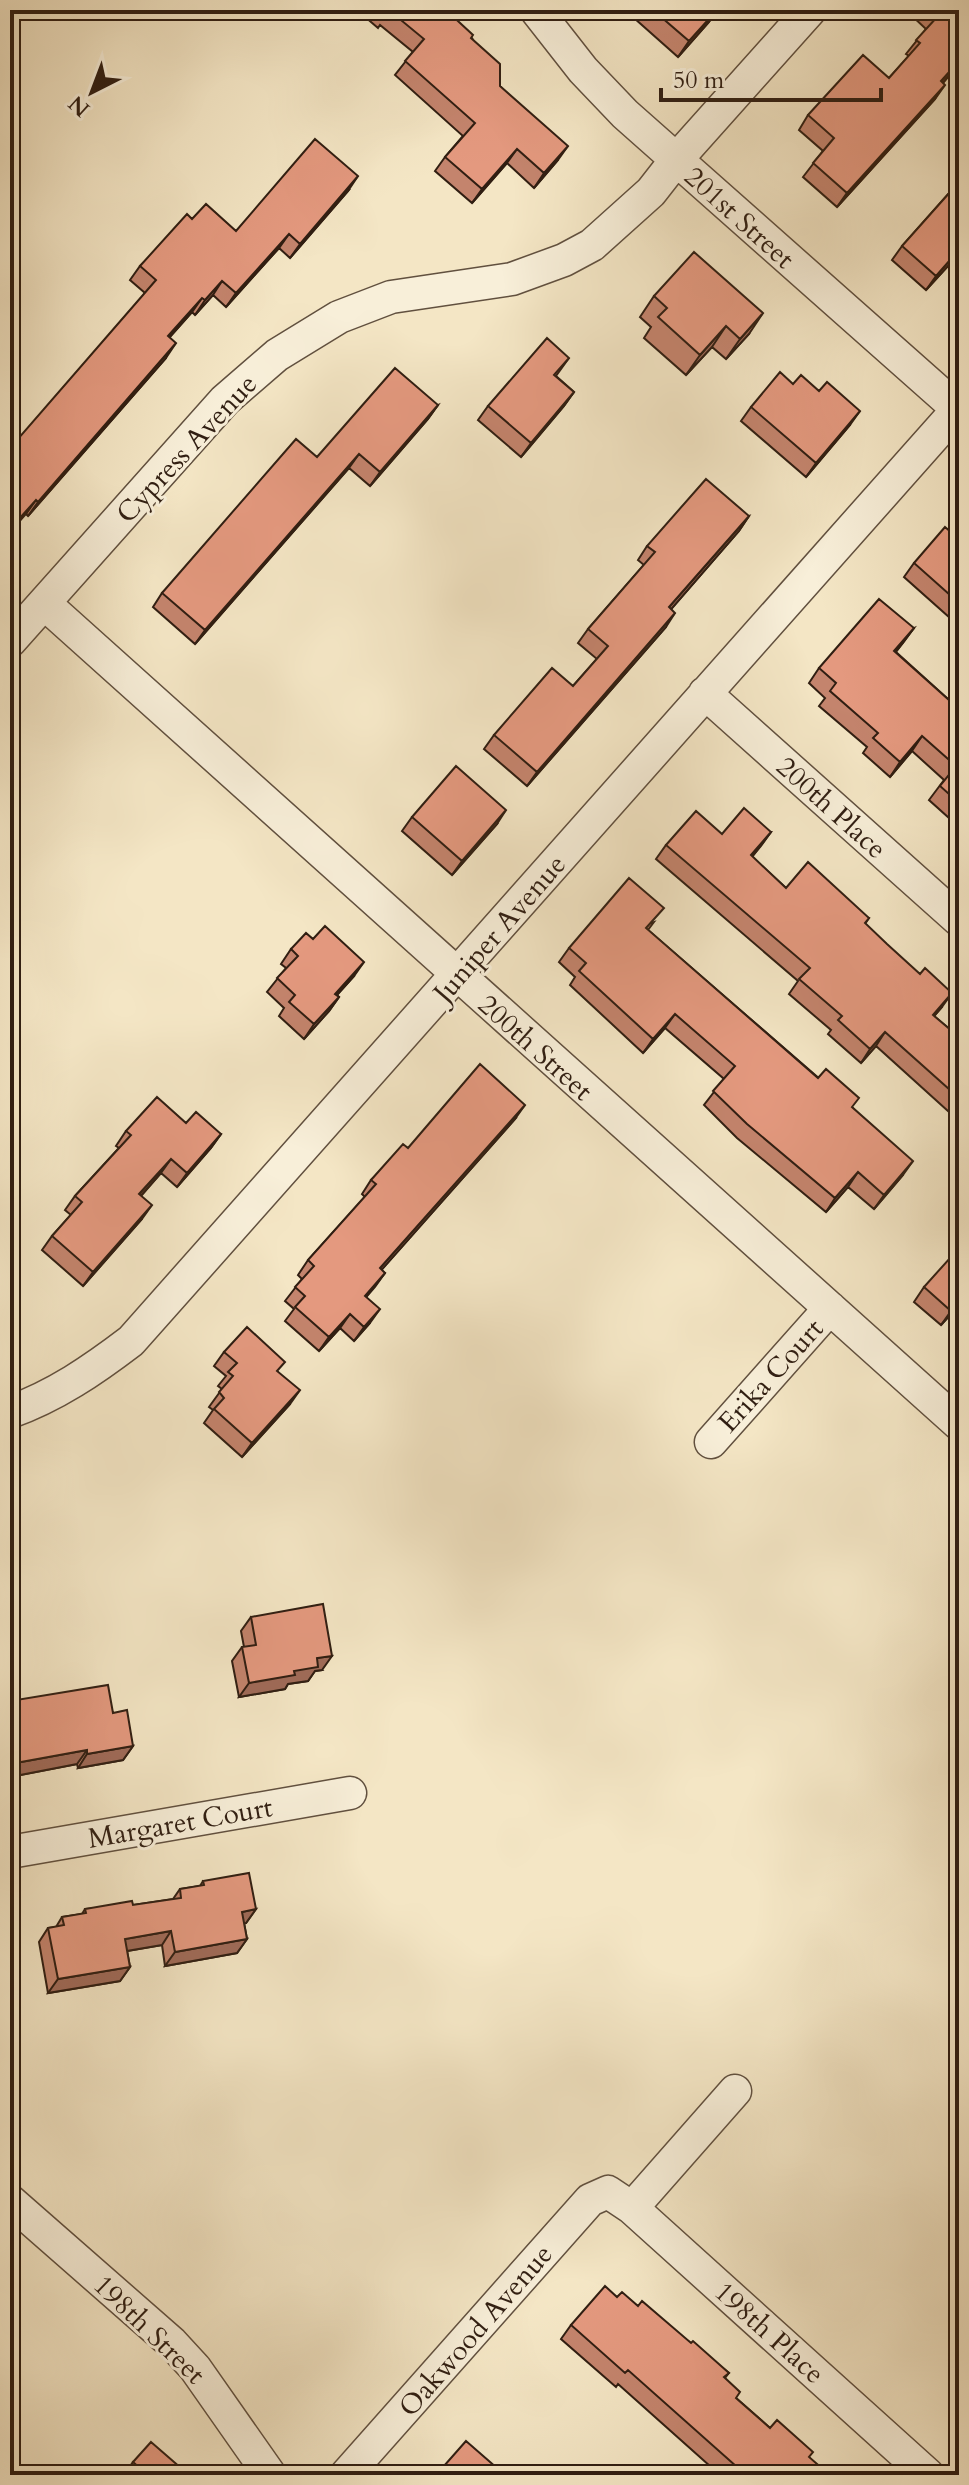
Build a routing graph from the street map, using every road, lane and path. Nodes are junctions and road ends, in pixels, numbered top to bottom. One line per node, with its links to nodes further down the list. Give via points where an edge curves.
1 (536, 10): 3 (street, 201st Street, via 583,70)
2 (810, 10): 3 (street, Cypress Avenue)
3 (676, 160): 4 (street, 201st Street); 5 (street, Cypress Avenue, via 614,227 564,260 512,279 391,297 339,317 277,355 225,400)
4 (959, 409): 7 (street, Juniper Avenue)
5 (44, 603): 6 (street, Cypress Avenue); 9 (street, 200th Street)
6 (10, 641)
7 (705, 693): 8 (street, 200th Place); 9 (street, Juniper Avenue)
8 (959, 920)
9 (457, 976): 10 (street, 200th Street); 11 (street, Juniper Avenue, via 131,1341 92,1372)
10 (830, 1308): 12 (street, 200th Street); 13 (street, Erika Court)
11 (10, 1412)
12 (959, 1424)
13 (711, 1442)
14 (350, 1793): 15 (street, Margaret Court)
15 (10, 1852)
16 (735, 2091): 17 (street, Oakwood Avenue)
17 (620, 2200): 20 (street, Oakwood Avenue, via 590,2200); 21 (street, 198th Place)
18 (10, 2201): 19 (street, 198th Street, via 172,2343)
19 (270, 2475)
20 (346, 2475)
21 (928, 2475)

